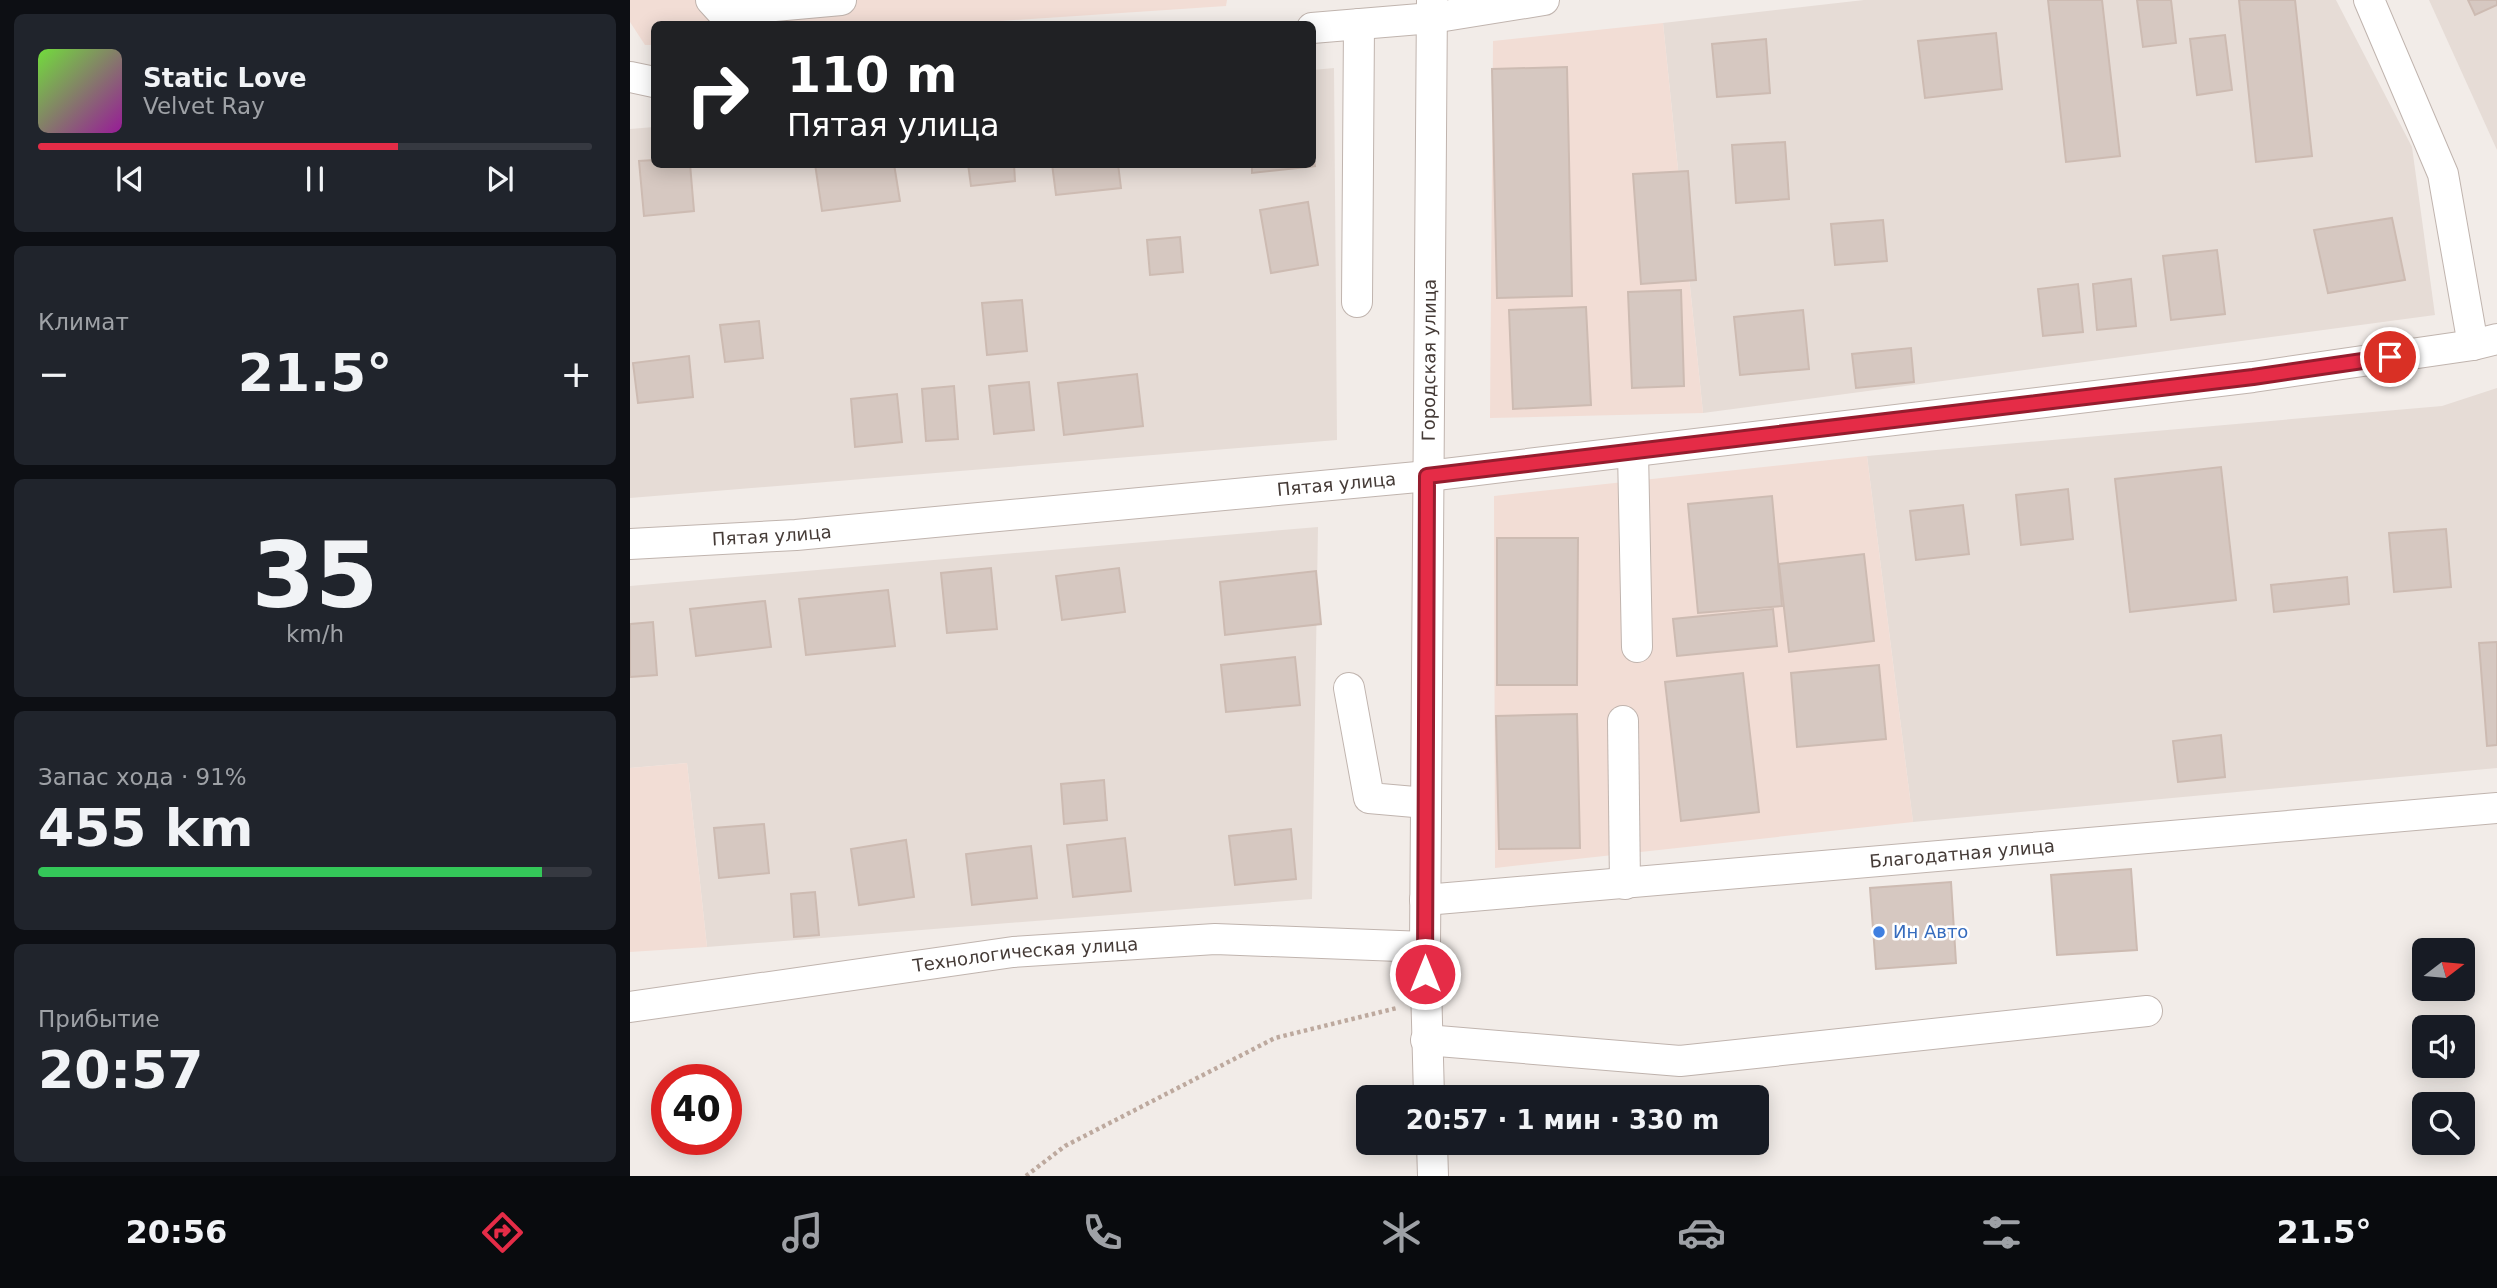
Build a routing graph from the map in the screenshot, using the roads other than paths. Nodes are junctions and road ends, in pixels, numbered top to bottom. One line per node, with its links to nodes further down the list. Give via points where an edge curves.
1 (711, 0): 2 (street, via 721,11)
2 (841, 0)
3 (1544, 0): 5 (street)
4 (2369, 0): 11 (street, via 2443,174)
5 (1432, 9): 6 (street); 13 (street, Городская улица)
6 (1359, 24): 7 (street); 10 (street)
7 (1316, 28)
8 (630, 77): 9 (street)
9 (651, 81)
10 (1357, 302)
11 (2485, 342): 12 (street, Пятая улица, via 2253,377)
12 (1633, 452): 13 (street, Пятая улица); 15 (street)
13 (1427, 476): 14 (street, Пятая улица, via 796,535); 18 (street, Городская улица)
14 (630, 544)
15 (1637, 647)
16 (1349, 688): 18 (street, via 1368,798)
17 (1623, 721): 20 (street)
18 (1426, 803): 21 (street, Городская улица)
19 (2497, 808): 20 (street, Благодатная улица)
20 (1625, 884): 21 (street, Благодатная улица)
21 (1425, 900): 22 (street, Городская улица)
22 (1425, 947): 23 (street, Технологическая улица, via 1215,939 1013,951); 25 (street, Городская улица)
23 (630, 1007)
24 (2147, 1011): 25 (street, via 1680,1061)
25 (1426, 1040): 26 (street, Городская улица)
26 (1428, 1085)
27 (1432, 1155): 28 (street)
28 (1433, 1176)

